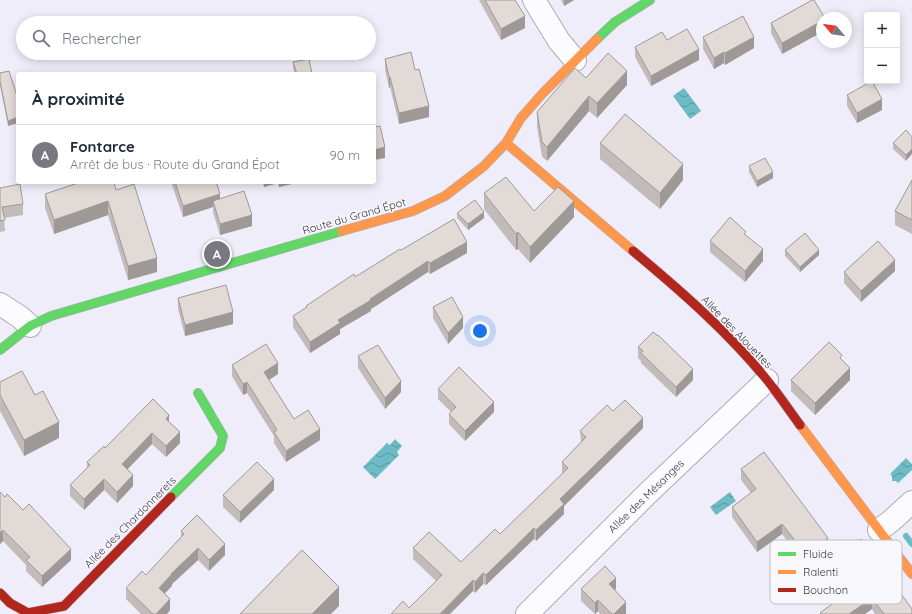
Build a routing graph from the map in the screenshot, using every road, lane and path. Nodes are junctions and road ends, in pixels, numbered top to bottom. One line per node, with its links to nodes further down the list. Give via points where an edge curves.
1 (534, 0): 3 (street, via 558,41)
2 (650, 0): 3 (street, Route du Grand Épot, via 615,22)
3 (575, 60): 4 (street, Route du Grand Épot, via 521,118)
4 (506, 143): 6 (street, Route du Grand Épot, via 466,181 445,196 414,212 51,316); 8 (street, Allée des Alouettes, via 683,293)
5 (0, 304): 6 (street)
6 (30, 326): 7 (street, Route du Grand Épot)
7 (0, 350)
8 (767, 380): 11 (street, Allée des Alouettes); 16 (street, Allée des Mésanges, via 648,493)
9 (198, 393): 15 (street, Allée des Chardonnerets, via 223,436 220,448 64,606 28,613 10,603)
10 (912, 502): 11 (street)
11 (879, 530): 12 (street, Allée des Alouettes)
12 (886, 540)
13 (902, 561): 14 (street, Allée des Alouettes)
14 (912, 574)
15 (0, 593)
16 (527, 614)

